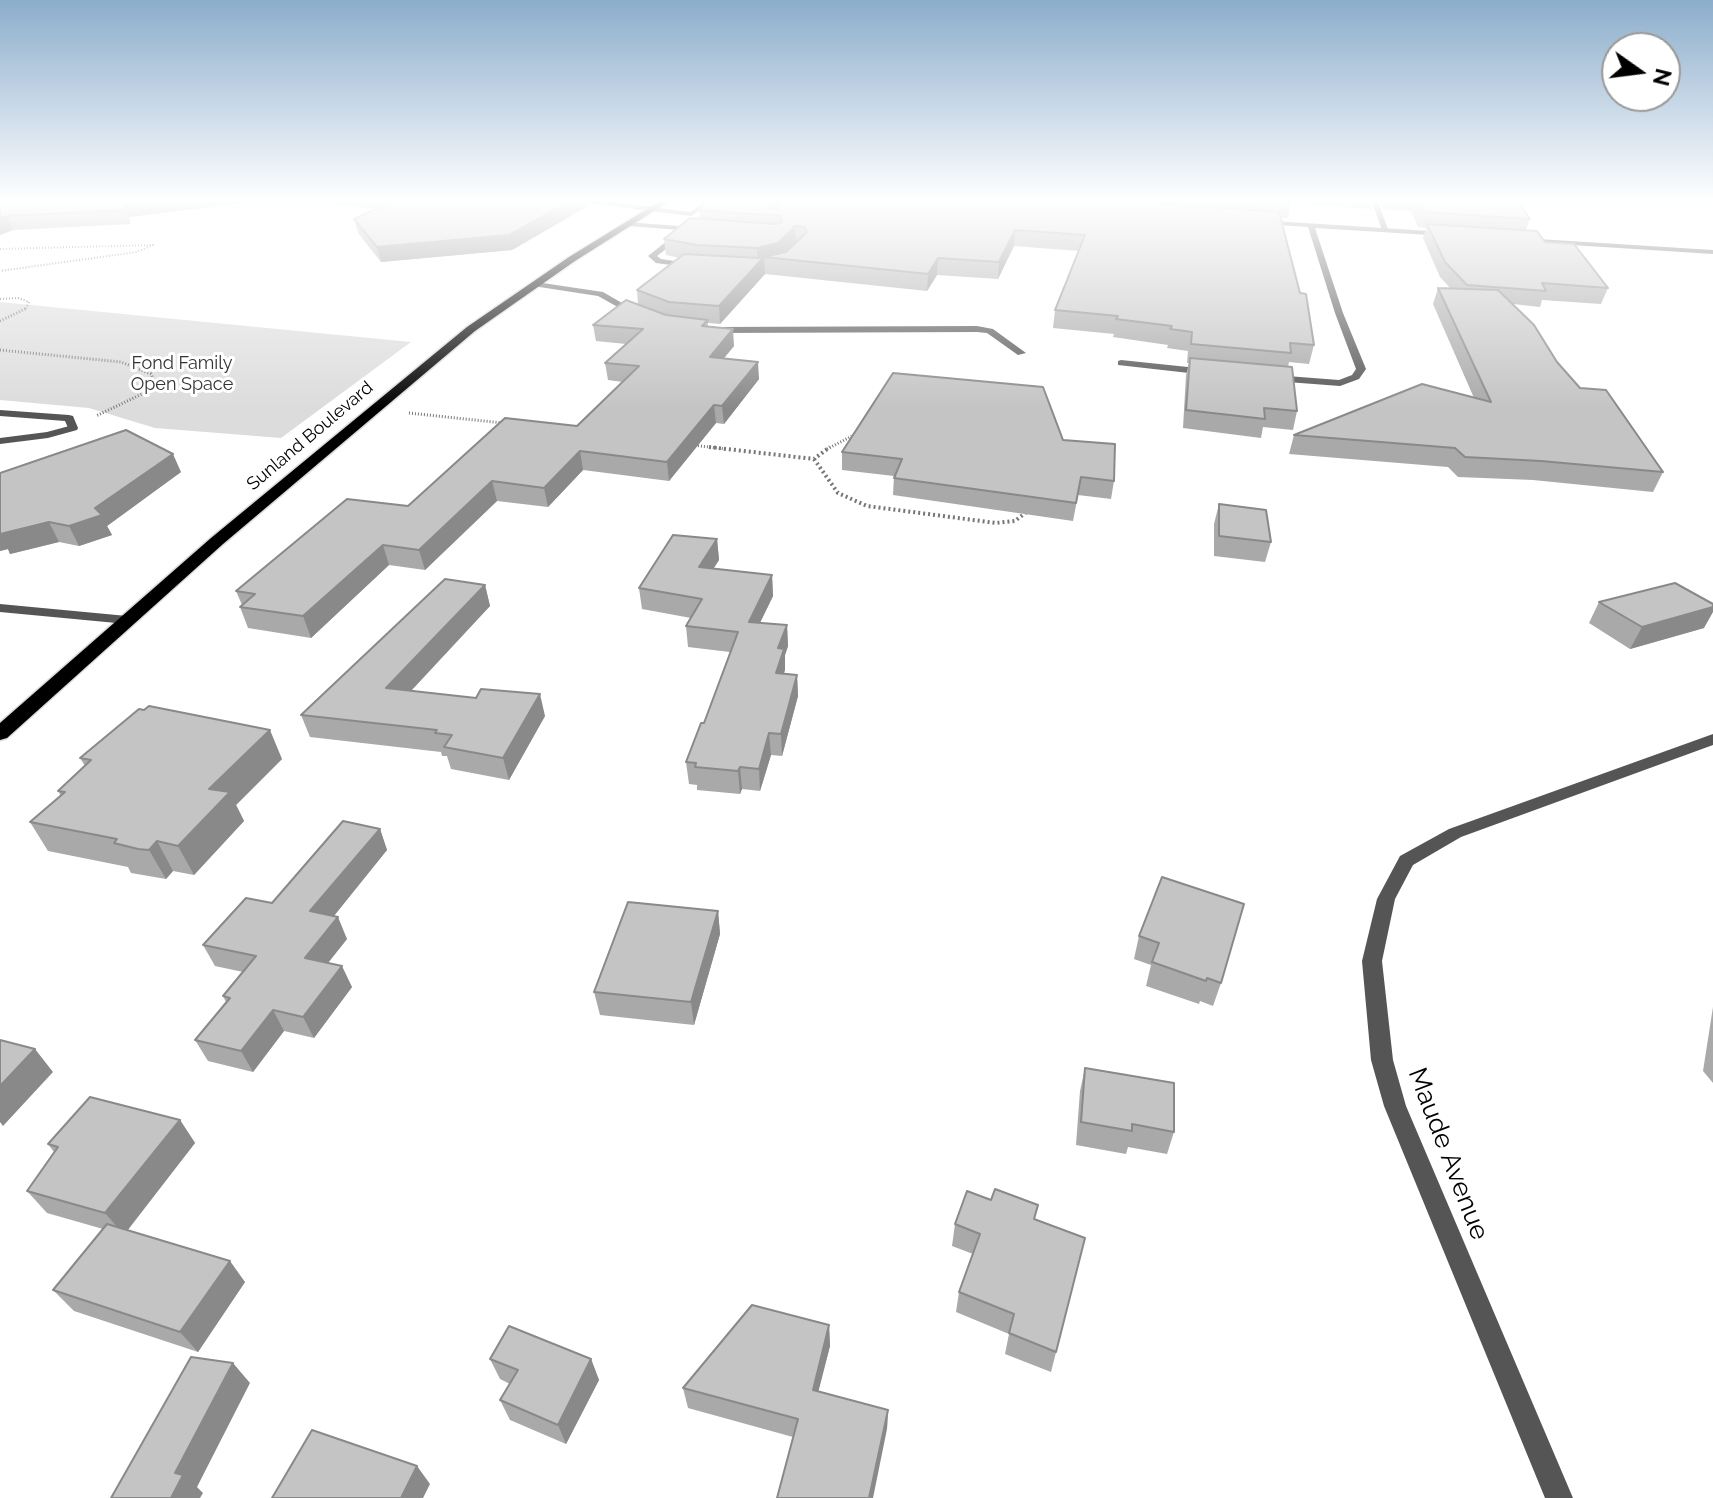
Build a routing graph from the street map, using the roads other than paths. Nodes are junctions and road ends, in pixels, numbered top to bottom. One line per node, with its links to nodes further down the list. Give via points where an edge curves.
1 (559, 269): 3 (main road, Sunland Boulevard)
2 (1325, 269): 9 (street, via 1360,363 1359,374 1340,383)
3 (536, 284): 4 (street, via 600,294); 13 (main road, Sunland Boulevard, via 373,409)
4 (648, 318)
5 (707, 330): 6 (street, via 977,329 990,331)
6 (1021, 353)
7 (1121, 363): 8 (street)
8 (1217, 372)
9 (1265, 377)
10 (0, 413): 11 (street, via 69,418 73,428)
11 (0, 441)
12 (0, 608): 13 (street)
13 (127, 620): 14 (main road, Sunland Boulevard)
14 (0, 734)
15 (1713, 739): 16 (street, Maude Avenue, via 1455,833 1406,861 1386,899 1372,961 1382,1060 1395,1106)
16 (1559, 1498)

